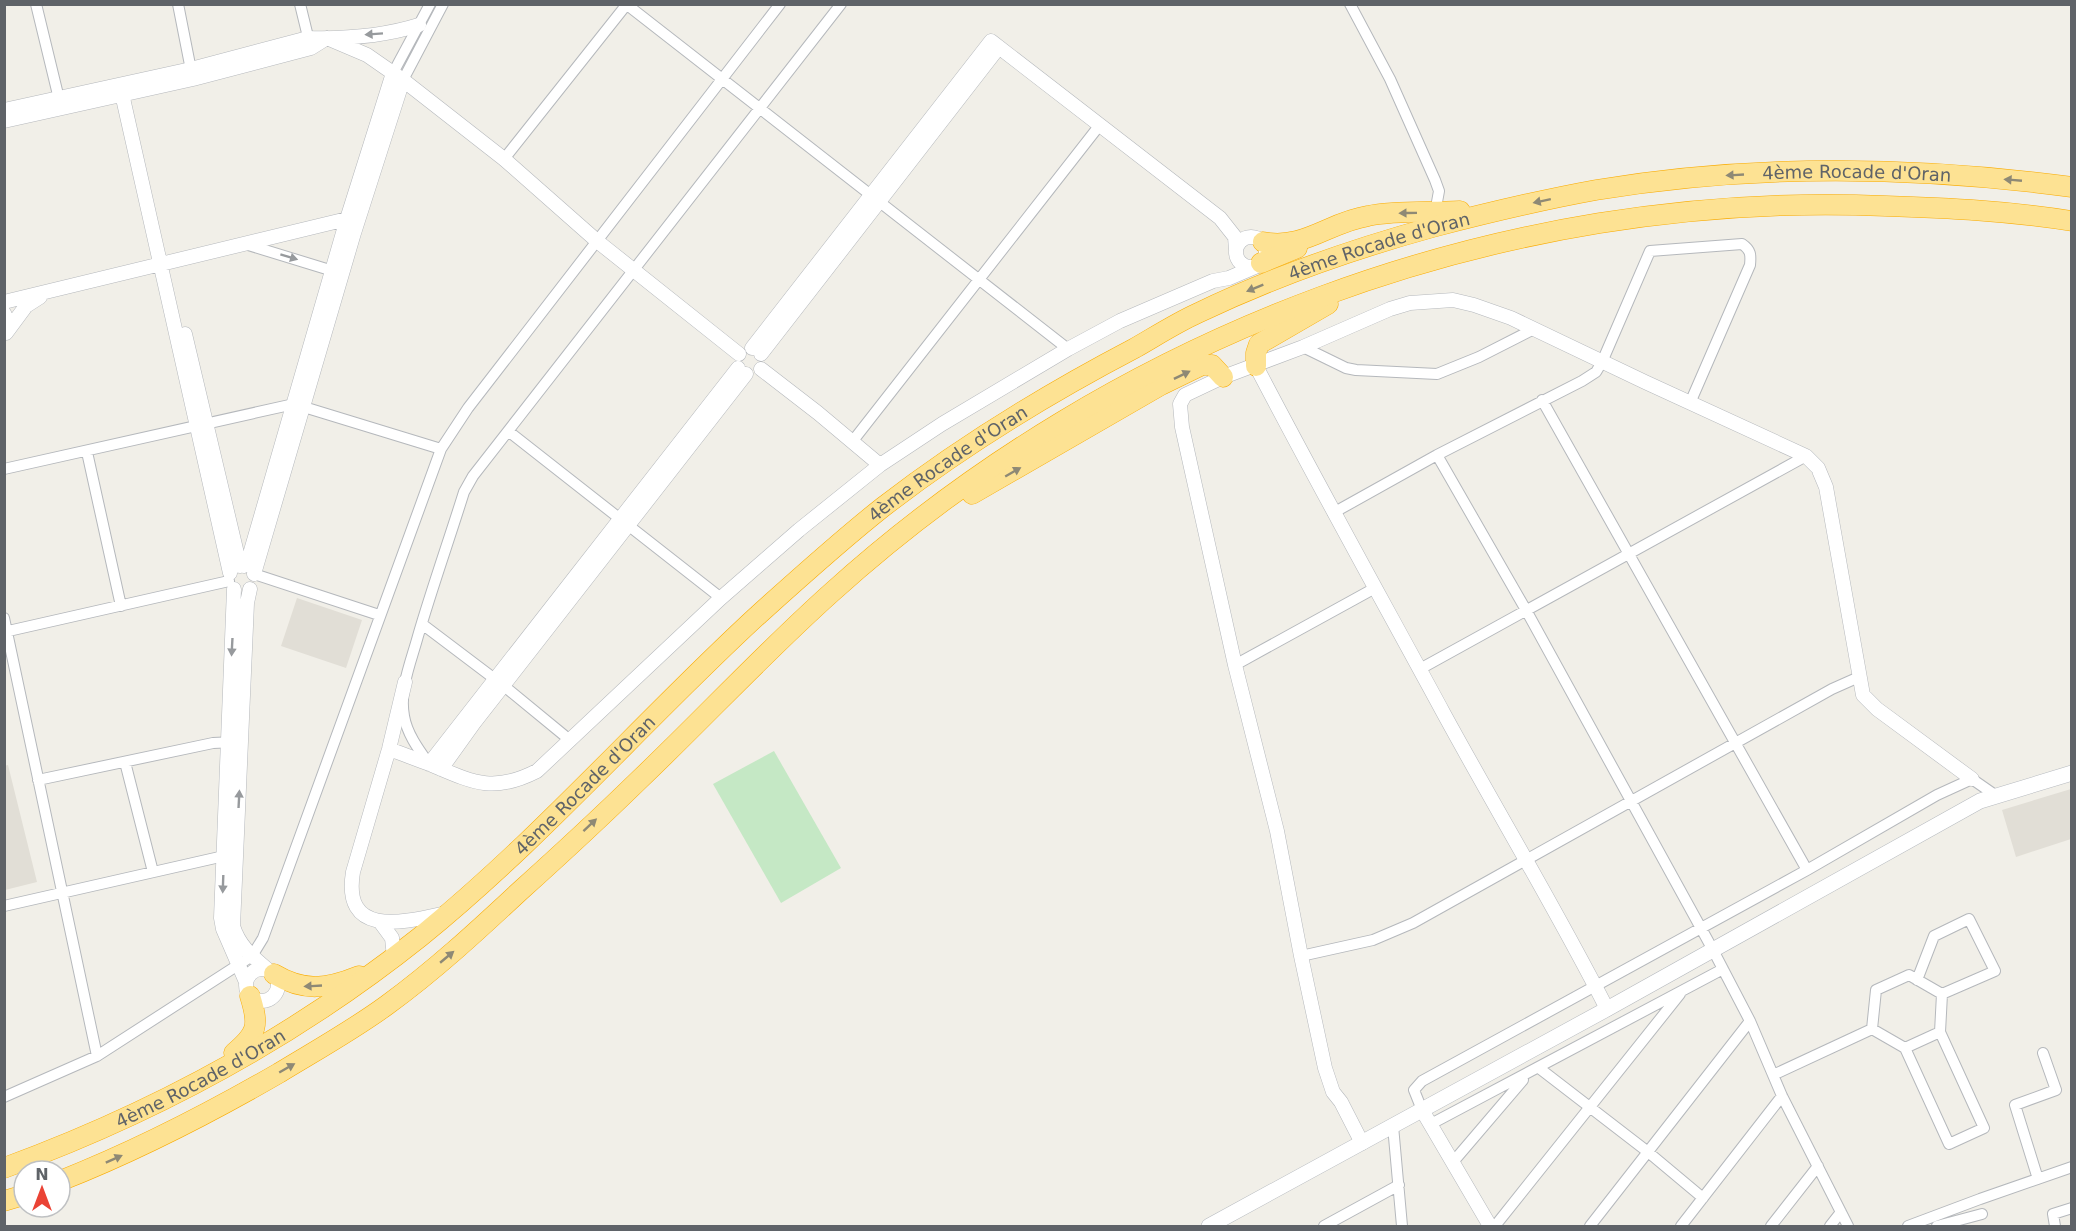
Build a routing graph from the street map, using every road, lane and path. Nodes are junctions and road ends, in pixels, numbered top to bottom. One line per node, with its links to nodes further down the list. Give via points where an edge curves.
1 (36, 4): 17 (street)
2 (178, 4): 13 (street)
3 (300, 4): 12 (street)
4 (430, 4): 10 (street)
5 (443, 4): 14 (street)
6 (780, 4): 15 (street)
7 (841, 4): 18 (street)
8 (1350, 4): 26 (street, via 1436,180 1439,191)
9 (626, 5): 15 (street); 22 (street)
10 (419, 25): 11 (street, one-way to 11, via 394,32); 14 (street)
11 (327, 39): 12 (street); 14 (street, via 367,55)
12 (310, 43): 13 (street)
13 (192, 74): 16 (street)
14 (398, 77): 22 (street); 29 (street)
15 (722, 80): 18 (street); 31 (street)
16 (126, 89): 17 (street); 34 (street)
17 (60, 104): 19 (street); 20 (street)
18 (758, 108): 24 (street); 37 (street)
19 (4, 110)
20 (4, 122)
21 (1100, 126): 24 (street, via 995,44); 27 (street); 40 (street)
22 (504, 159): 31 (street)
23 (2072, 187): 25 (highway, 4ème Rocade d'Oran, one-way to 25, via 1949,175 1774,172 1650,183)
24 (875, 200): 40 (street); 49 (street)
25 (1508, 208): 26 (highway); 36 (highway, 4ème Rocade d'Oran, via 1398,237)
26 (1435, 213): 30 (highway, one-way to 30, via 1370,215 1293,244)
27 (1221, 218): 30 (street); 33 (street, via 1232,230)
28 (2072, 220): 39 (highway, 4ème Rocade d'Oran, via 1942,207 1841,203 1735,207 1550,233 1455,254)
29 (352, 221): 32 (street); 38 (street); 58 (street)
30 (1259, 240): 33 (street, via 1241,240); 35 (street, via 1266,251)
31 (597, 241): 37 (street); 62 (street)
32 (245, 244): 34 (street); 38 (street, one-way to 38)
33 (1237, 254): 35 (street, via 1248,266); 41 (street)
34 (164, 264): 42 (street); 59 (street)
35 (1259, 264): 36 (highway, via 1335,231 1347,230 1351,237 1347,245); 41 (street)
36 (1305, 268): 104 (highway, 4ème Rocade d'Oran, one-way to 104, via 1193,315 1087,372 973,443 882,508 755,618)
37 (634, 269): 50 (street); 60 (street)
38 (333, 271): 58 (street)
39 (1373, 278): 52 (highway, via 1259,344); 70 (highway, 4ème Rocade d'Oran, via 1275,313 1117,390 1028,443)
40 (979, 281): 48 (street); 61 (street)
41 (1213, 281): 48 (street, via 1120,321)
42 (49, 291): 43 (street); 46 (street, via 26,306)
43 (4, 302)
44 (4, 313): 46 (street, via 8,322)
45 (1534, 329): 47 (street, via 1474,304 1434,300 1390,309); 47 (street, via 1437,374 1346,368); 51 (street)
46 (5, 334)
47 (1303, 347): 52 (street)
48 (1068, 349): 66 (street)
49 (757, 351): 50 (street, via 745,349); 53 (street, via 763,362)
50 (739, 354): 54 (street, via 736,361)
51 (1602, 362): 56 (street, via 1596,372 1582,381); 57 (street); 57 (street, via 1650,251 1742,244 1748,248 1750,265)
52 (1256, 366): 55 (street); 68 (street)
53 (761, 369): 54 (street, via 754,374); 61 (street)
54 (742, 371): 69 (street)
55 (1223, 377): 70 (highway, one-way to 55, via 1202,365 1212,365); 81 (street, via 1185,395 1179,414)
56 (1542, 400): 64 (street); 71 (street)
57 (1690, 403): 65 (street)
58 (299, 406): 59 (street); 62 (street); 72 (street)
59 (202, 427): 63 (street); 72 (street)
60 (508, 431): 69 (street); 79 (street, via 464,492)
61 (852, 442): 66 (street)
62 (441, 449): 77 (street)
63 (87, 452): 67 (street); 75 (street)
64 (1437, 455): 68 (street); 76 (street)
65 (1806, 456): 71 (street); 83 (street, via 1818,468 1826,487)
66 (880, 465): 74 (street)
67 (4, 469)
68 (1334, 513): 73 (street)
69 (624, 522): 74 (street); 85 (street)
70 (906, 529): 142 (highway, 4ème Rocade d'Oran, one-way to 70, via 198,1119 384,1008 461,946 641,779 794,628)
71 (1629, 554): 76 (street); 89 (street)
72 (239, 575): 75 (street); 77 (street); 86 (street, one-way to 86); 88 (street, via 254,582 247,603)
73 (1376, 588): 81 (street); 82 (street)
74 (720, 598): 87 (street)
75 (121, 606): 80 (street)
76 (1526, 610): 82 (street); 97 (street)
77 (379, 615): 108 (street, via 263,938)
78 (4, 618): 80 (street)
79 (422, 624): 84 (street); 85 (street)
80 (6, 632): 95 (street)
81 (1235, 665): 109 (street, via 1277,831)
82 (1420, 669): 99 (street)
83 (1858, 676): 89 (street); 94 (street, via 1867,701)
84 (405, 682): 90 (street); 92 (street, via 404,718)
85 (500, 683): 87 (street); 92 (street)
86 (227, 741): 88 (street); 91 (street); 98 (street)
87 (571, 741): 92 (street, via 537,771 505,783 471,782)
88 (242, 742): 108 (street, one-way to 88, via 236,937 233,926)
89 (1735, 743): 97 (street); 100 (street)
90 (389, 749): 92 (street); 105 (street, via 351,884 358,908)
91 (125, 762): 95 (street); 101 (street)
92 (435, 767)
93 (2072, 773): 96 (main road)
94 (1972, 779): 96 (street); 100 (street)
95 (38, 780): 102 (street)
96 (1995, 795): 107 (main road)
97 (1631, 802): 99 (street); 106 (street)
98 (224, 856): 101 (street); 111 (street, one-way to 111, via 223,929)
99 (1525, 859): 109 (street, via 1395,931 1373,940); 115 (street)
100 (1807, 870): 106 (street)
101 (153, 872): 102 (street)
102 (61, 893): 103 (street); 125 (street)
103 (4, 906)
104 (447, 913): 105 (street); 110 (highway, 4ème Rocade d'Oran)
105 (381, 923): 110 (street, via 392,938)
106 (1700, 927): 107 (street); 115 (street)
107 (1713, 950): 112 (street); 119 (main road)
108 (252, 956): 111 (street); 113 (street)
109 (1301, 956): 136 (street, via 1325,1068 1333,1092)
110 (391, 959): 113 (highway, one-way to 113, via 356,977 319,987 301,987); 129 (highway, 4ème Rocade d'Oran, via 316,1013)
111 (239, 963): 116 (street); 125 (street)
112 (1723, 969): 117 (street); 120 (street)
113 (271, 972): 116 (street, via 254,971); 116 (street, via 278,985 275,995 260,1001)
114 (1917, 980): 118 (street); 118 (street, via 1934,936 1969,919 1995,971); 121 (street, via 1909,975 1876,990)
115 (1595, 986): 119 (street); 133 (street, via 1422,1081 1414,1090)
116 (248, 989): 129 (highway, via 256,1020 254,1033)
117 (1684, 989): 126 (street); 132 (street)
118 (1942, 994): 122 (street)
119 (1607, 1009): 133 (main road)
120 (1750, 1021): 128 (street); 137 (street)
121 (1872, 1029): 123 (street); 128 (street)
122 (1940, 1032): 123 (street); 123 (street, via 1984,1128 1976,1132 1949,1144)
123 (1905, 1048)
124 (2043, 1053): 143 (street, via 2056,1090 2015,1105)
125 (97, 1056): 131 (street)
126 (1539, 1068): 127 (street); 132 (street)
127 (1527, 1074): 134 (street); 138 (street)
128 (1773, 1075): 130 (street)
129 (202, 1080): 141 (highway, 4ème Rocade d'Oran, via 108,1127)
130 (1782, 1096): 139 (street); 145 (street)
131 (4, 1097)
132 (1590, 1108): 137 (street); 151 (street)
133 (1422, 1110): 134 (street); 135 (main road)
134 (1431, 1124): 138 (street)
135 (1393, 1126): 136 (main road); 144 (street)
136 (1362, 1143): 152 (main road)
137 (1648, 1152): 145 (street); 154 (street)
138 (1453, 1162): 151 (street)
139 (1818, 1166): 148 (street); 156 (street)
140 (2072, 1167): 143 (street)
141 (4, 1168)
142 (72, 1176)
143 (2038, 1179): 146 (street)
144 (1399, 1185): 150 (street); 153 (street)
145 (1703, 1198): 155 (street)
146 (1980, 1199): 149 (street); 159 (street)
147 (2072, 1208): 162 (street, via 2052,1214)
148 (1841, 1212): 157 (street); 158 (street)
149 (1982, 1214): 160 (street); 161 (street)
150 (1330, 1225)
151 (1489, 1225)
152 (1209, 1227)
153 (1402, 1227)
154 (1590, 1227)
155 (1682, 1227)
156 (1771, 1227)
157 (1830, 1227)
158 (1848, 1227)
159 (1908, 1227)
160 (1936, 1227)
161 (1984, 1227)
162 (2055, 1227)

